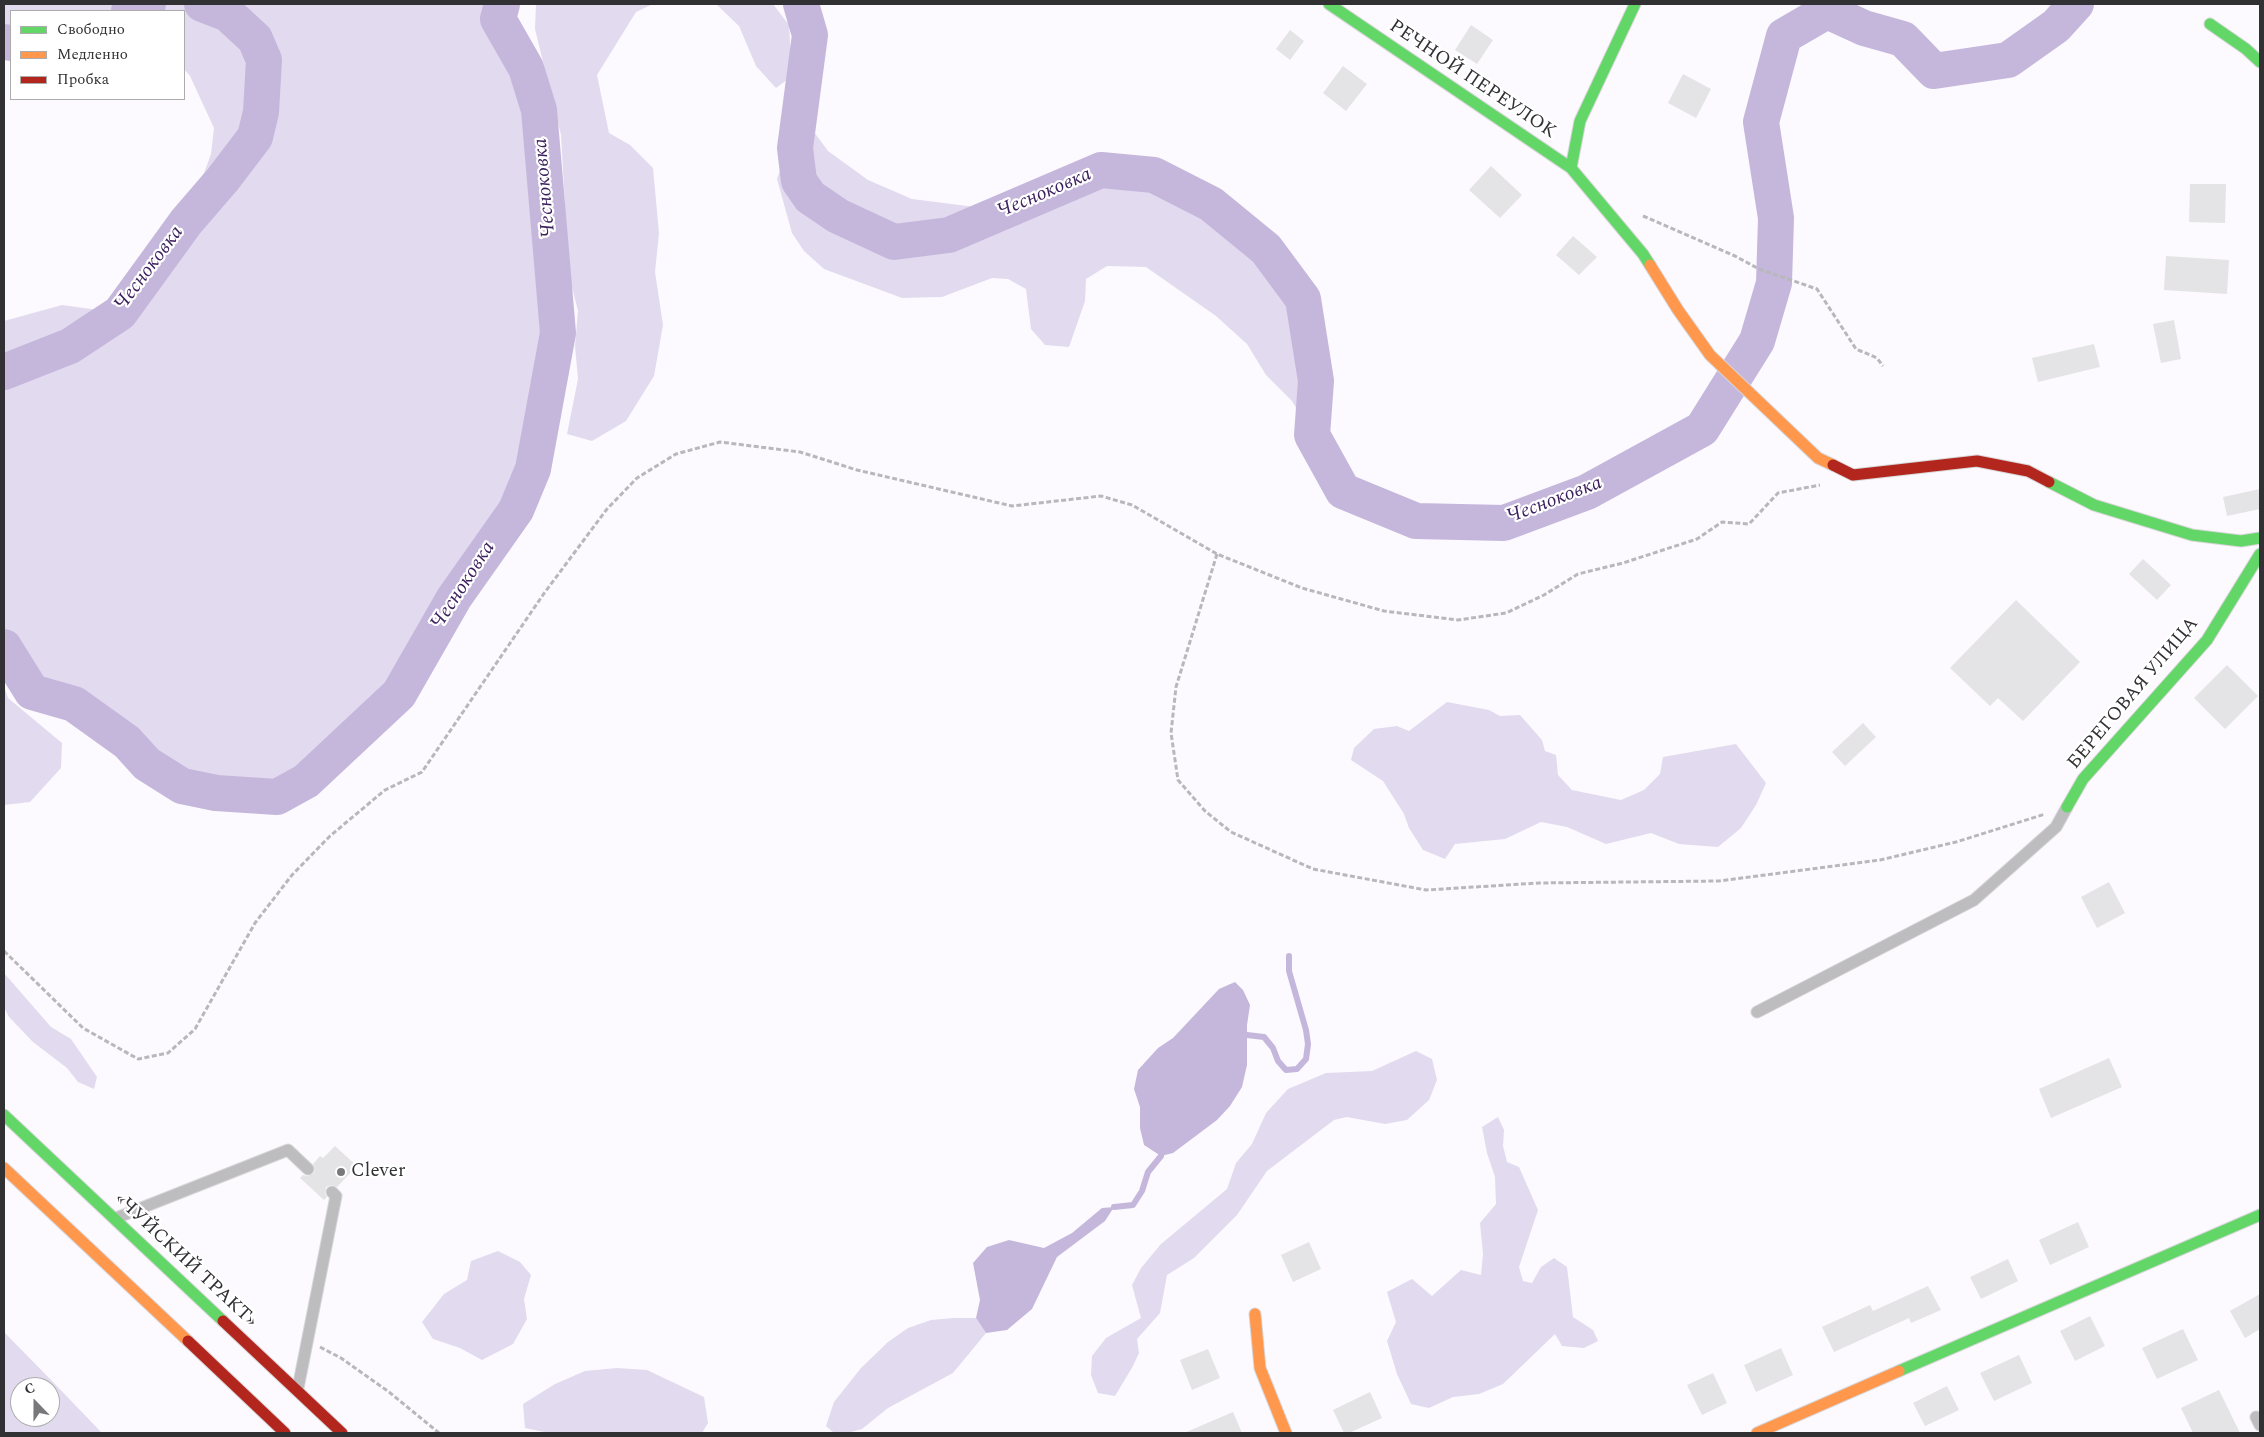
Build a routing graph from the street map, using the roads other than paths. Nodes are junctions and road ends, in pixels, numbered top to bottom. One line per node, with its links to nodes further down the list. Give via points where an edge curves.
1 (1329, 4): 5 (main road, РЕЧНОЙ ПЕРЕУЛОК)
2 (1635, 4): 5 (main road, РЕЧНОЙ ПЕРЕУЛОК, via 1580,120)
3 (2210, 24): 4 (main road)
4 (2260, 62)
5 (1571, 168): 6 (main road, РЕЧНОЙ ПЕРЕУЛОК, via 1643,254 1710,356 1818,458 1853,475 1977,461 2028,471 2094,505 2192,535 2241,541)
6 (2260, 538)
7 (2260, 554): 8 (main road, БЕРЕГОВАЯ УЛИЦА, via 2207,640 2083,779)
8 (2067, 807): 9 (lane, via 2056,827 1974,900)
9 (1757, 1012)
10 (4, 1115): 15 (main road, «ЧУЙСКИЙ ТРАКТ»)
11 (4, 1168): 18 (main road)
12 (308, 1169): 15 (lane, via 288,1150)
13 (332, 1192): 17 (lane, via 336,1196)
14 (2260, 1214): 21 (main road)
15 (116, 1218): 17 (main road, «ЧУЙСКИЙ ТРАКТ»)
16 (1255, 1314): 20 (main road, via 1260,1368)
17 (298, 1390): 19 (main road, «ЧУЙСКИЙ ТРАКТ»)
18 (286, 1433)
19 (342, 1433)
20 (1286, 1433)
21 (1756, 1433)

